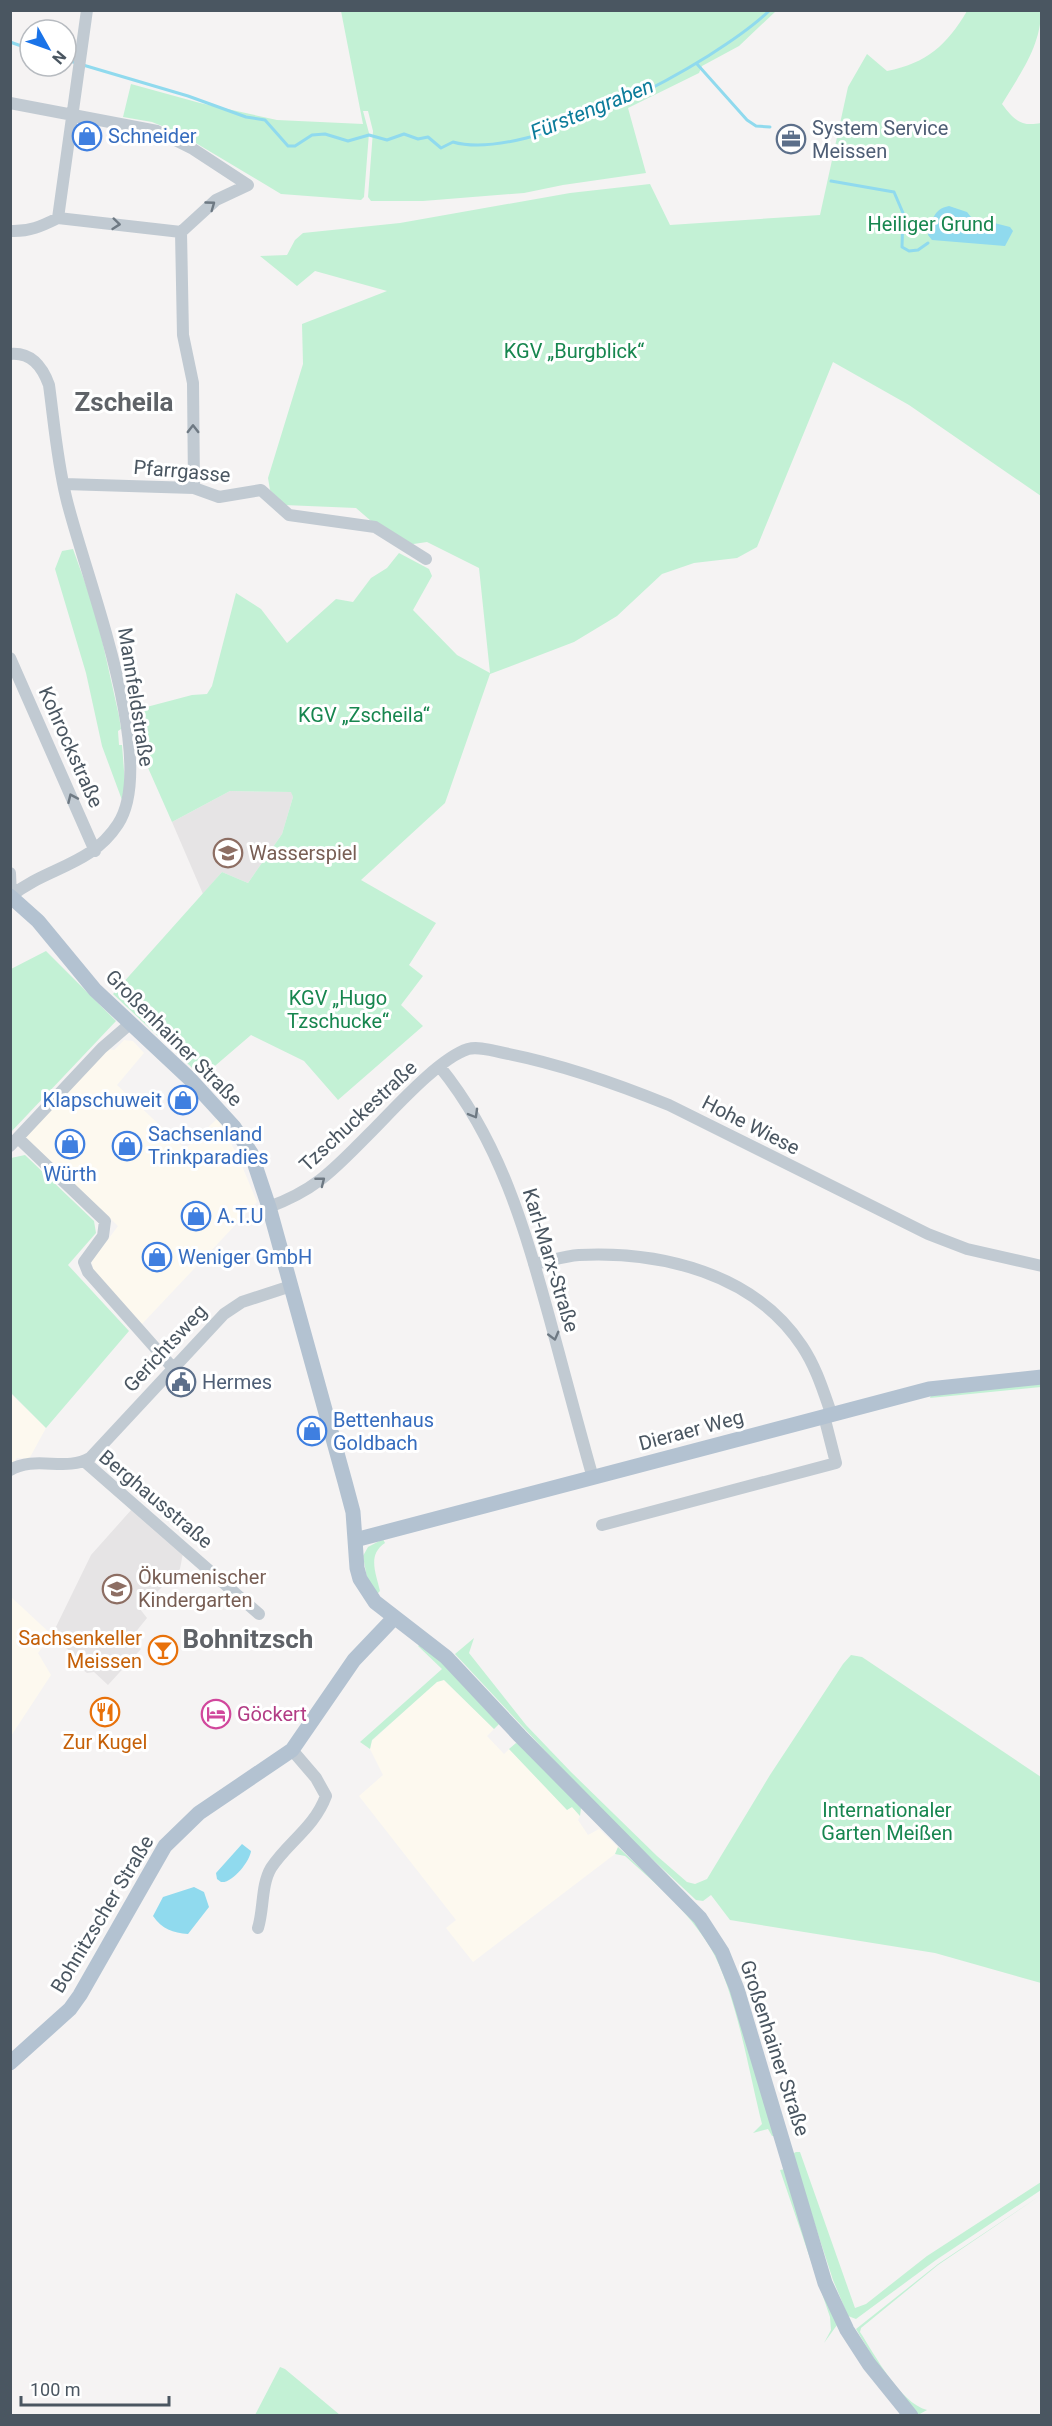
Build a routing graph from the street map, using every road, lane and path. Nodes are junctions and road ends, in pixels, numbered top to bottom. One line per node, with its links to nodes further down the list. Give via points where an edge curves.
1 (84, 11): 3 (street, via 82,55)
2 (10, 103): 3 (street)
3 (72, 114): 4 (street); 6 (street, one-way to 3, via 216,200 248,185 157,131)
4 (58, 218): 5 (street, via 42,226); 6 (street, one-way to 6)
5 (10, 231)
6 (181, 232): 9 (street, one-way to 6, via 193,383 183,335)
7 (10, 354): 8 (street, Mannfeldstraße, via 32,358 44,372)
8 (64, 484): 9 (street, Pfarrgasse); 12 (street, Mannfeldstraße, via 83,563 105,621 130,756 129,798 119,823)
9 (194, 488): 10 (street, Pfarrgasse, via 219,497 261,490 289,515 375,527)
10 (426, 559)
11 (10, 658): 12 (street, Kohrockstraße, one-way to 11)
12 (95, 851): 14 (street, Mannfeldstraße, via 68,867 28,882)
13 (10, 873): 14 (street)
14 (11, 896): 15 (main road, Großenhainer Straße)
15 (130, 1023): 17 (street); 18 (main road, Großenhainer Straße, via 234,1127 251,1153)
16 (440, 1067): 18 (street, Tzschuckestraße, one-way to 16, via 322,1180); 19 (street, Karl-Marx-Straße, one-way to 19, via 468,1103 492,1148); 20 (street, Hohe Wiese, via 459,1053 481,1048 580,1071 669,1105 928,1234 968,1249)
17 (14, 1142): 22 (street, via 105,1221 103,1236 84,1262 88,1272)
18 (269, 1207): 21 (main road, Großenhainer Straße)
19 (534, 1264): 24 (street, via 577,1255 621,1255 663,1260 720,1278 788,1328 820,1378); 27 (street, Karl-Marx-Straße, one-way to 27)
20 (1041, 1266)
21 (291, 1286): 22 (street, Gerichtsweg, via 232,1308); 29 (main road, Großenhainer Straße, via 353,1512)
22 (173, 1368): 25 (street, Gerichtsweg)
23 (1041, 1377): 24 (main road, Dieraer Weg, via 929,1389)
24 (828, 1414): 27 (main road, Dieraer Weg); 28 (street, via 836,1463)
25 (84, 1461): 26 (street, Berghausstraße, via 27,1463); 30 (street, Berghausstraße)
26 (10, 1470)
27 (593, 1478): 29 (main road, Dieraer Weg)
28 (602, 1525)
29 (355, 1540): 31 (main road, Großenhainer Straße, via 360,1579 375,1602)
30 (259, 1614)
31 (394, 1618): 32 (main road, Bohnitzscher Straße, via 354,1660); 35 (main road, Großenhainer Straße, via 446,1657 700,1918 722,1952 737,1989 825,2283 853,2339)
32 (292, 1750): 33 (street, via 326,1796 308,1828 267,1877); 34 (main road, Bohnitzscher Straße, via 199,1813 165,1846 70,2009)
33 (258, 1928)
34 (10, 2063)
35 (911, 2415)

